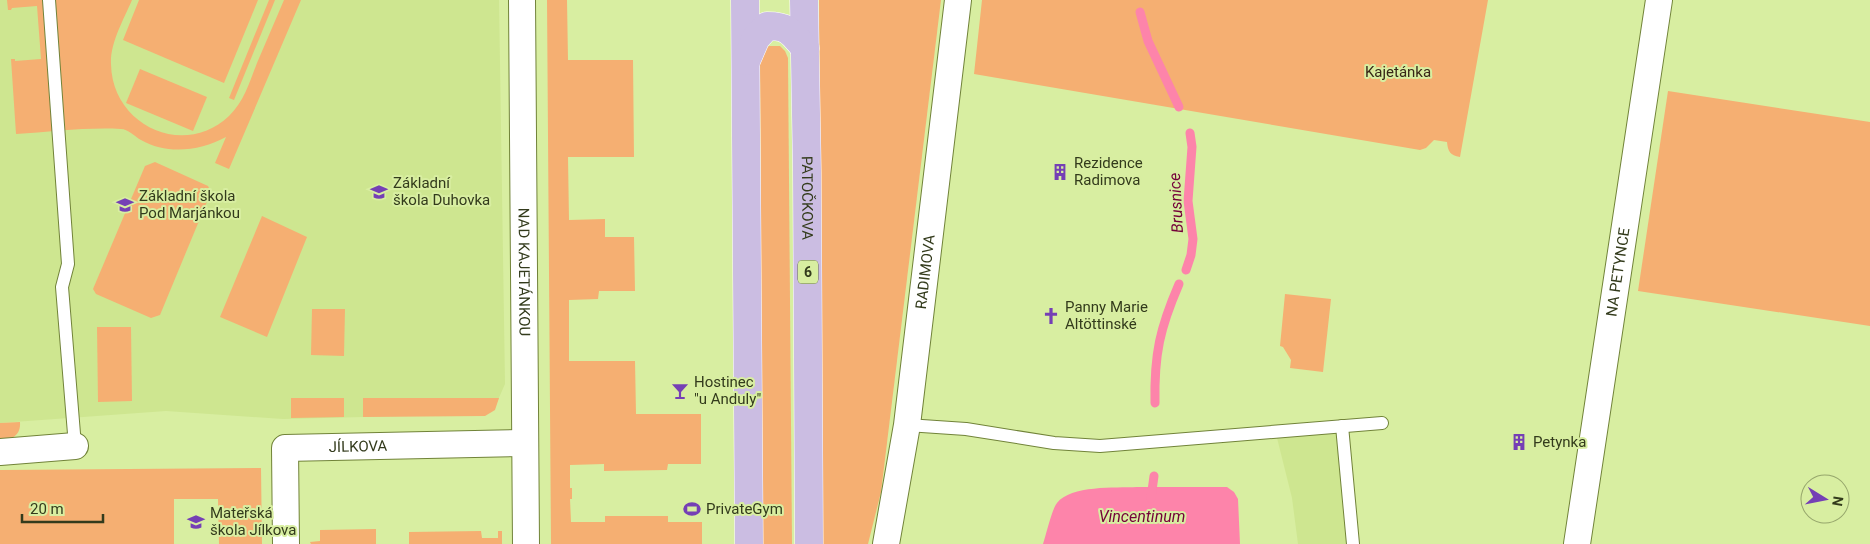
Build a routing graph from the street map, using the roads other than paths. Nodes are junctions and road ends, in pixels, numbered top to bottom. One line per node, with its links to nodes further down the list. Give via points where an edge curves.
1 (49, 0): 13 (lane, via 68,264 62,287)
2 (522, 0): 12 (street, NAD KAJETÁNKOU)
3 (745, 0): 8 (main road)
4 (804, 0): 7 (main road, PATOČKOVA / 6)
5 (958, 0): 10 (street, RADIMOVA)
6 (1659, 0): 21 (street, NA PETYNCE)
7 (805, 48): 8 (main road, via 783,26 767,26 756,38); 18 (main road, PATOČKOVA / 6)
8 (746, 62): 17 (main road)
9 (1382, 423): 11 (lane)
10 (907, 425): 11 (lane, via 1100,446); 19 (street, RADIMOVA)
11 (1342, 426): 20 (lane)
12 (526, 443): 15 (street, JÍLKOVA, via 285,448); 16 (street, NAD KAJETÁNKOU)
13 (74, 446): 14 (street)
14 (0, 452)
15 (286, 544)
16 (526, 544)
17 (749, 544)
18 (809, 544)
19 (886, 544)
20 (1353, 544)
21 (1577, 544)

